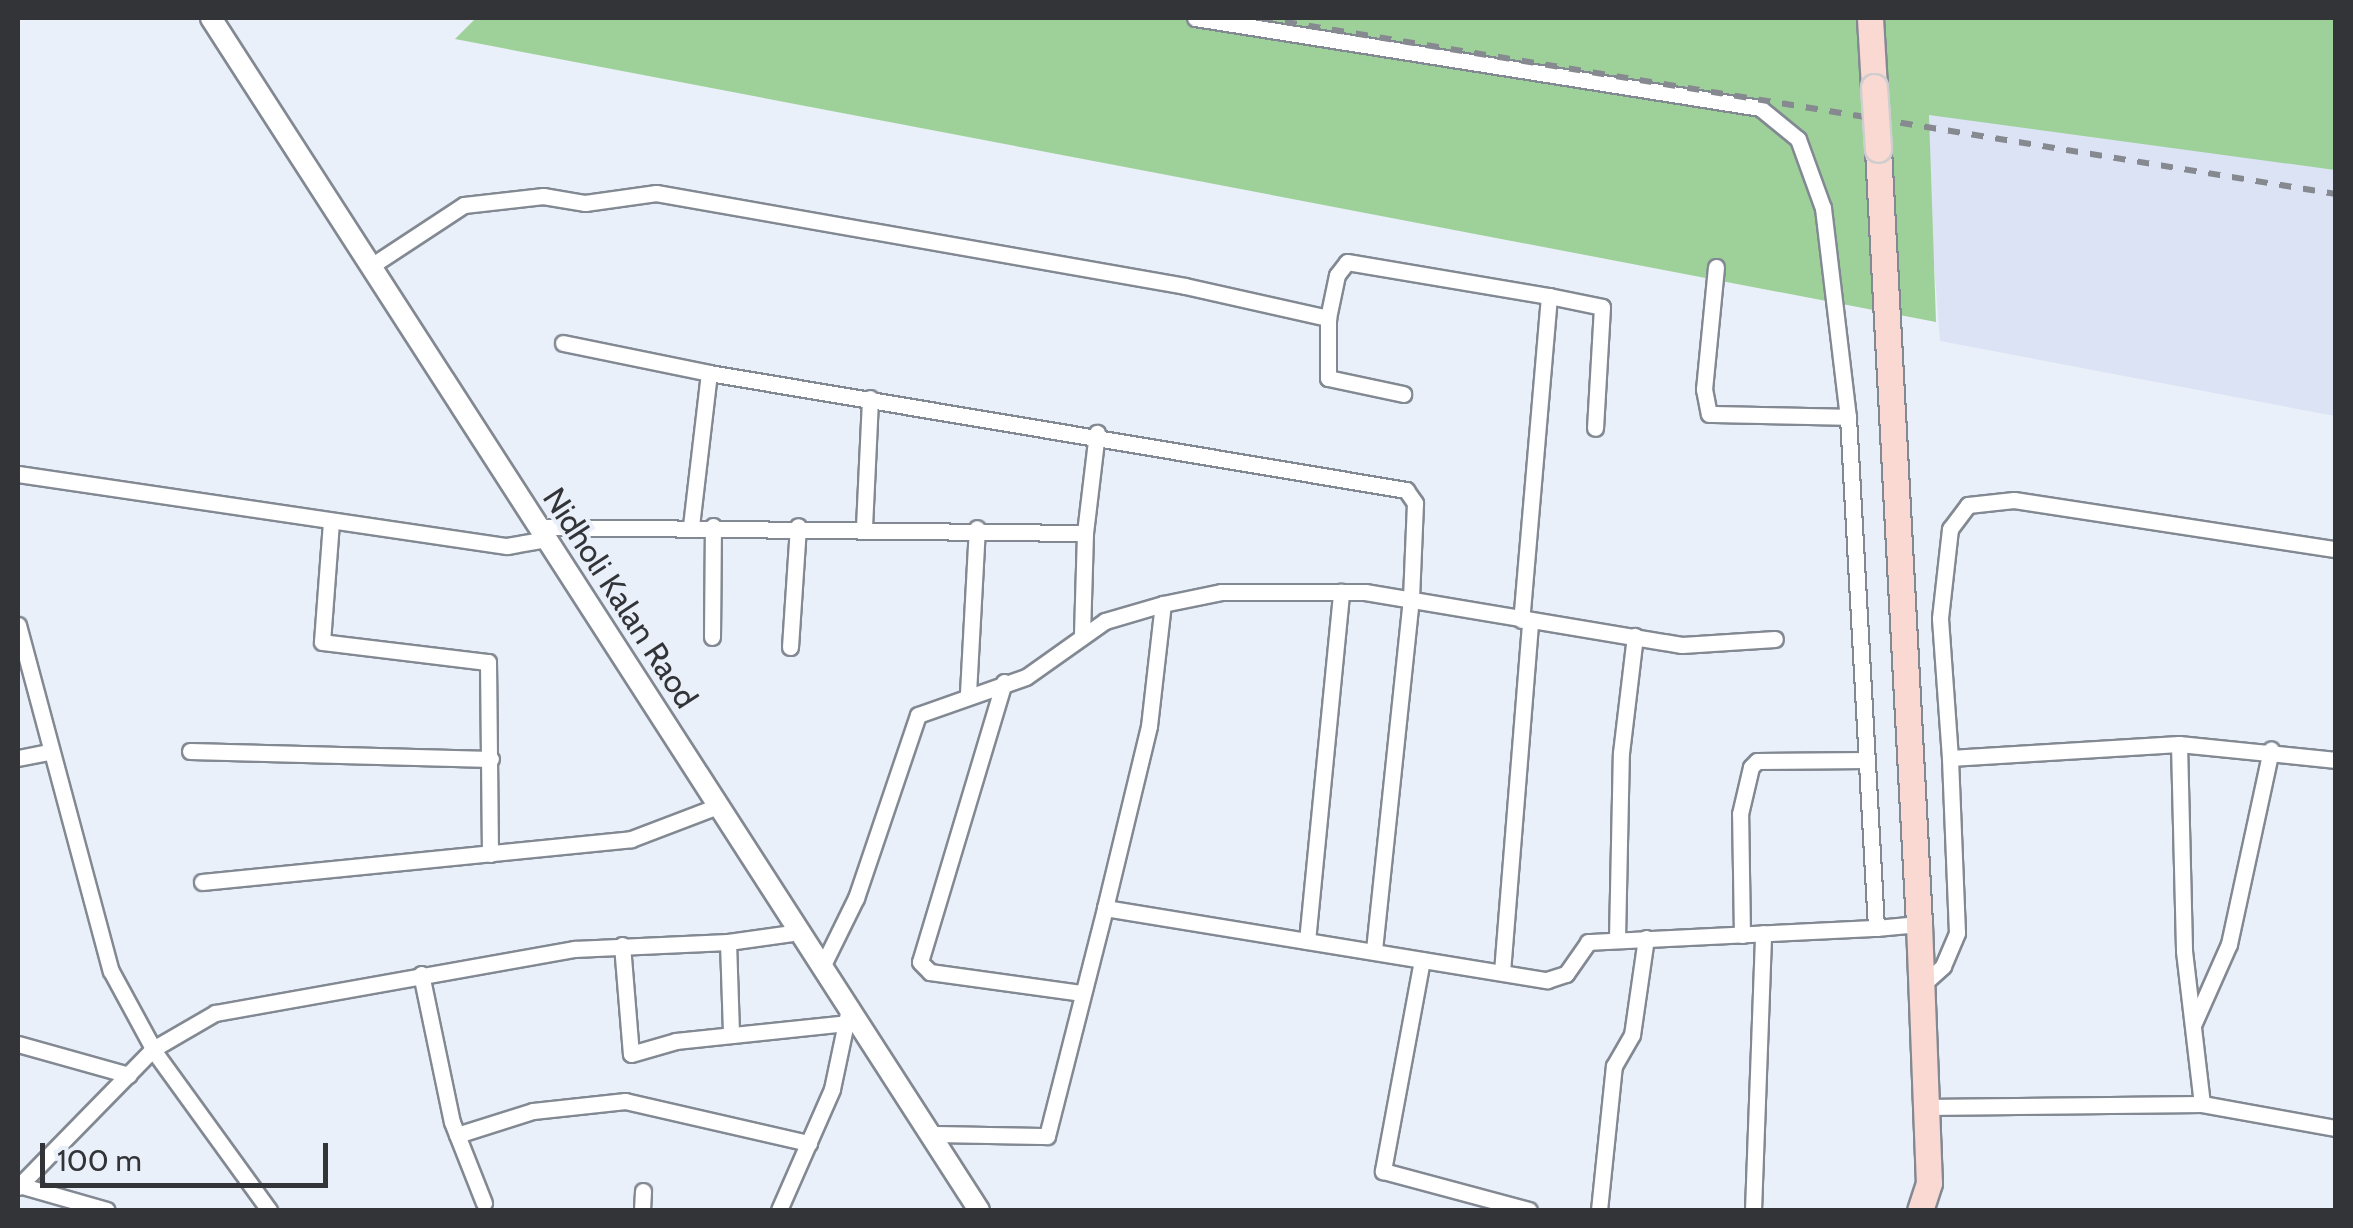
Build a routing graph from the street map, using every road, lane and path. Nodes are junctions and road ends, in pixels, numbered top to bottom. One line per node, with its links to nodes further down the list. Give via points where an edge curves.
1 (1194, 18): 12 (street, via 1760,108 1779,120 1810,159 1823,208)
2 (1870, 18): 50 (main road, bridge)
3 (215, 19): 4 (street, Nidholi Kalan Raod)
4 (371, 266): 7 (street, via 464,205 542,196 584,203 656,193 1091,268); 23 (street, Nidholi Kalan Raod)
5 (1716, 267): 12 (street, via 1704,388 1710,414)
6 (1549, 296): 7 (street, via 1348,262 1337,276); 13 (street, via 1602,307); 28 (street)
7 (1328, 318): 10 (street, via 1328,378)
8 (563, 344): 9 (street)
9 (708, 373): 11 (street); 17 (street)
10 (1403, 394)
11 (870, 398): 14 (street); 20 (street)
12 (1848, 417): 44 (street)
13 (1595, 428)
14 (1096, 434): 22 (street); 26 (street, via 1406,490 1414,503)
15 (18, 474): 16 (street)
16 (332, 522): 23 (street, via 507,546); 42 (street, via 322,642 484,658)
17 (691, 526): 18 (street); 23 (street)
18 (714, 526): 19 (street); 32 (street)
19 (798, 526): 20 (street); 34 (street)
20 (864, 526): 21 (street)
21 (977, 528): 22 (street); 36 (street)
22 (1086, 532): 30 (street)
23 (542, 533): 46 (street, Nidholi Kalan Raod)
24 (2336, 550): 43 (street, via 2014,500 1968,505 1950,528 1940,618)
25 (1341, 592): 26 (street); 27 (street, via 1221,592); 57 (street)
26 (1411, 598): 28 (street); 60 (street)
27 (1163, 604): 30 (street); 49 (street, via 1149,726)
28 (1526, 620): 31 (street); 63 (street)
29 (18, 626): 40 (street)
30 (1082, 634): 35 (street, via 1026,678)
31 (1635, 636): 33 (street, via 1682,645); 56 (street, via 1622,754)
32 (712, 638)
33 (1776, 639)
34 (790, 646)
35 (1004, 682): 36 (street); 66 (street, via 920,962 930,972)
36 (968, 693): 62 (street, via 918,714 856,898)
37 (2180, 744): 38 (street); 43 (street); 68 (street, via 2184,951)
38 (2271, 749): 45 (street); 68 (street, via 2228,944)
39 (190, 750): 42 (street)
40 (50, 752): 41 (street); 71 (street, via 111,971)
41 (18, 758)
42 (491, 758): 47 (street)
43 (1950, 758): 65 (street, via 1957,932 1942,966)
44 (1866, 760): 51 (street); 54 (street, via 1757,761 1751,767 1740,814)
45 (2336, 760)
46 (718, 806): 47 (street, via 632,838); 52 (street, Nidholi Kalan Raod)
47 (490, 854): 48 (street)
48 (202, 882)
49 (1104, 908): 57 (street); 66 (street)
50 (1918, 924): 51 (street); 65 (main road)
51 (1876, 928): 53 (street)
52 (799, 932): 58 (street); 62 (street, Nidholi Kalan Raod)
53 (1763, 933): 54 (street); 90 (street)
54 (1742, 934): 55 (street)
55 (1646, 938): 56 (street); 89 (street, via 1632,1035 1614,1066)
56 (1617, 939): 63 (street, via 1588,942 1559,977)
57 (1307, 941): 60 (street)
58 (728, 942): 59 (street); 69 (street)
59 (622, 945): 64 (street); 69 (street, via 631,1054)
60 (1374, 950): 61 (street)
61 (1422, 960): 63 (street); 88 (street, via 1384,1171)
62 (822, 967): 67 (street, Nidholi Kalan Raod)
63 (1502, 972)
64 (421, 974): 71 (street, via 215,1013); 77 (street)
65 (1920, 987): 74 (main road)
66 (1081, 994): 76 (street, via 1047,1136)
67 (848, 1016): 69 (street); 76 (street, Nidholi Kalan Raod); 78 (street, via 832,1089)
68 (2193, 1024): 73 (street)
69 (731, 1034)
70 (18, 1044): 72 (street)
71 (153, 1049): 72 (street); 84 (street)
72 (129, 1075): 79 (street)
73 (2202, 1104): 74 (street); 75 (street)
74 (1925, 1107): 80 (main road)
75 (2336, 1128)
76 (930, 1134): 87 (street, Nidholi Kalan Raod)
77 (457, 1135): 78 (street, via 533,1111 626,1101); 82 (street)
78 (809, 1143): 86 (street)
79 (21, 1179): 83 (street)
80 (1928, 1183): 91 (main road); 92 (main road)
81 (643, 1191): 85 (street)
82 (484, 1203)
83 (107, 1210)
84 (270, 1210)
85 (642, 1210)
86 (779, 1210)
87 (980, 1210)
88 (1529, 1210)
89 (1599, 1210)
90 (1752, 1210)
91 (1920, 1210)
92 (1940, 1210)

